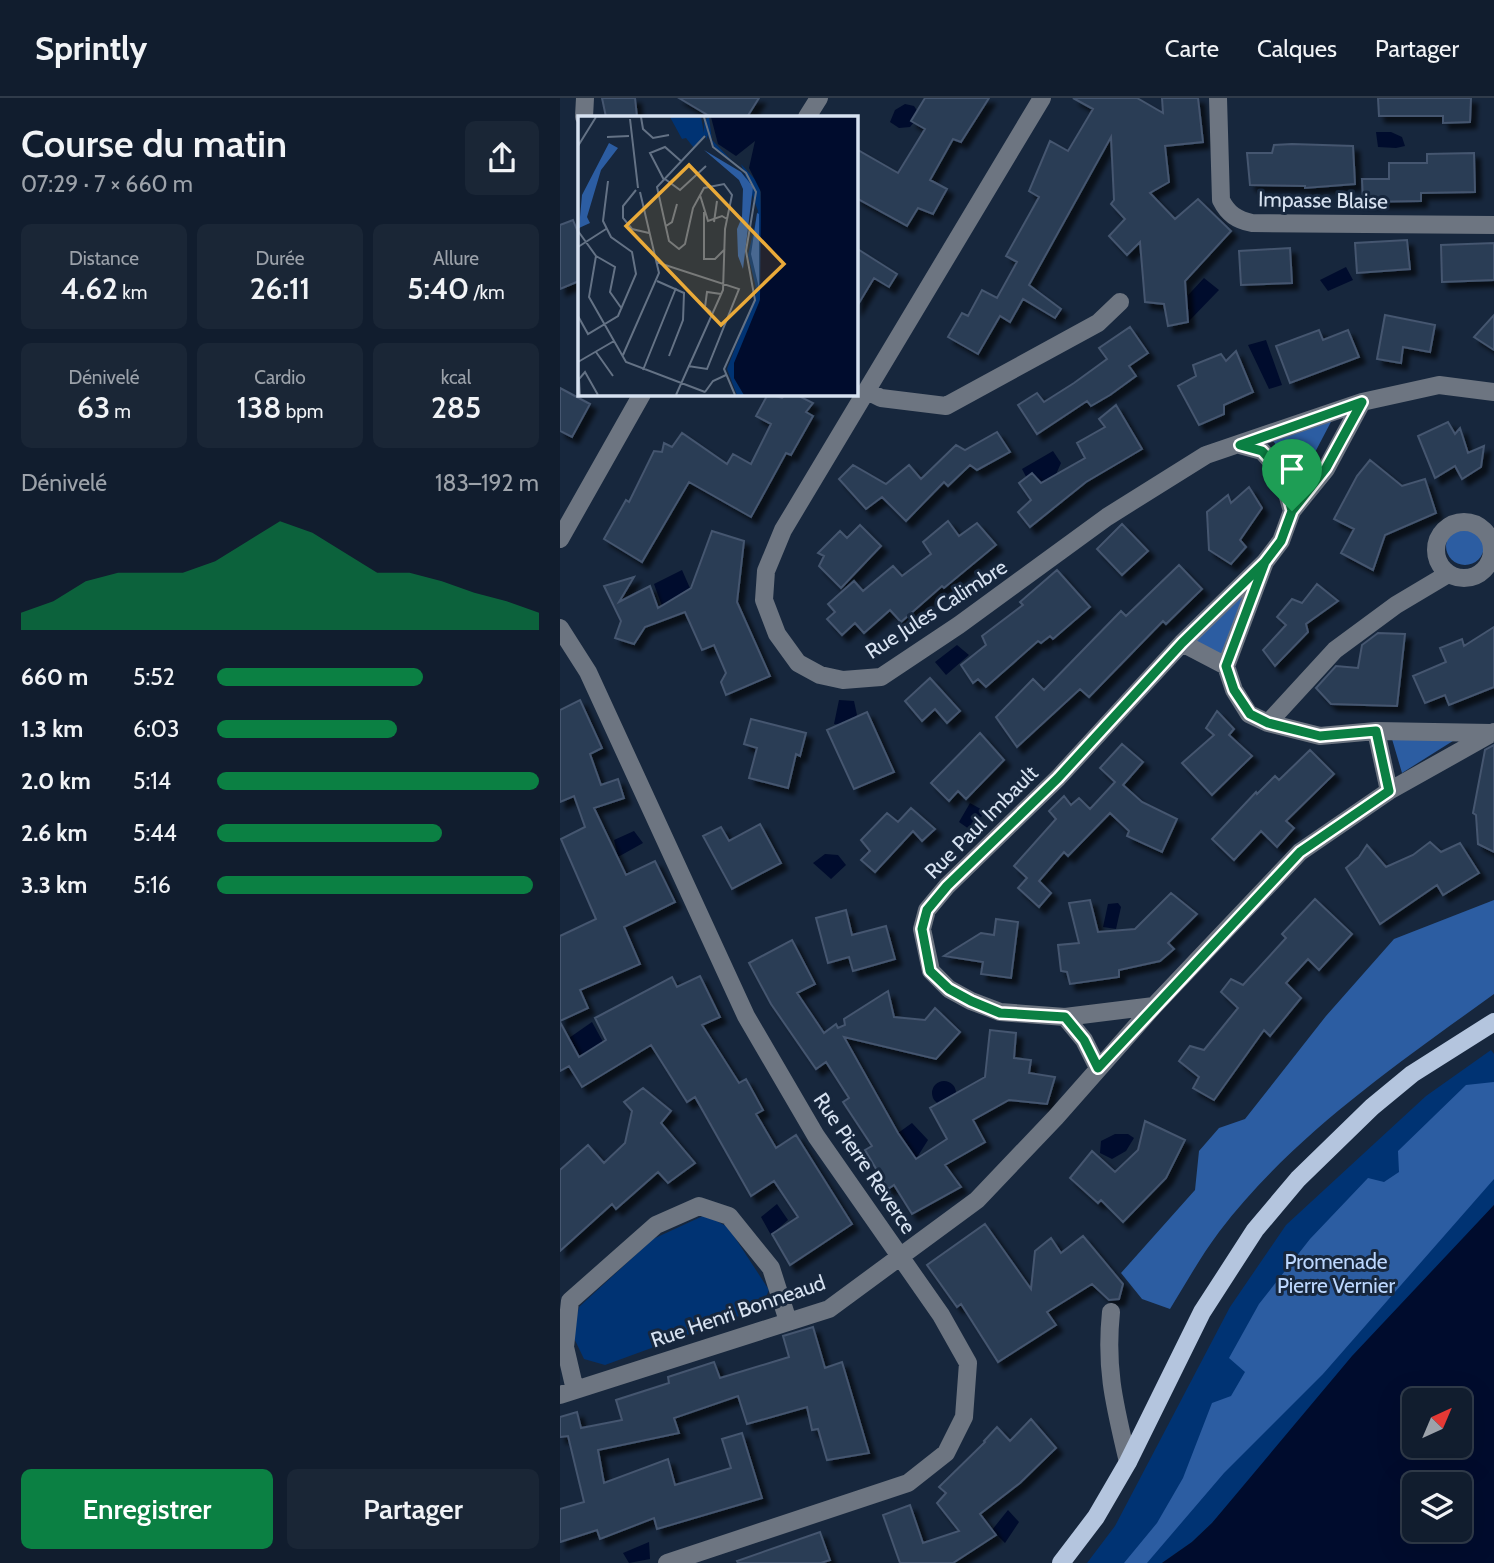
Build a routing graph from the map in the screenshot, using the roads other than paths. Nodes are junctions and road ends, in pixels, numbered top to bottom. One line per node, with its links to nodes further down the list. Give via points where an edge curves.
1 (585, 98): 5 (street)
2 (819, 98): 6 (street)
3 (1042, 98): 9 (street, Rue Jules Calimbre)
4 (1218, 98): 7 (street, Impasse Blaise, via 1221,200 1241,221)
5 (584, 116)
6 (808, 116)
7 (1494, 225)
8 (1120, 302): 9 (street, via 1098,323 946,406 881,398)
9 (867, 391): 13 (street, Rue Jules Calimbre, via 783,530 766,570 764,600 777,634 798,663 843,680 881,677 1107,517 1206,455)
10 (1494, 392): 12 (street, Rue Jules Calimbre, via 1439,385)
11 (641, 396): 15 (street)
12 (1362, 402): 13 (street, Rue Jules Calimbre); 14 (street, Rue Paul Imbault, via 1326,468)
13 (1240, 445): 14 (street, via 1262,451 1282,472)
14 (1292, 511): 16 (street, Rue Paul Imbault, via 1281,541)
15 (560, 539)
16 (1265, 562): 19 (street, Rue Paul Imbault); 20 (street, Rue Paul Imbault)
17 (1448, 574): 21 (street, via 1335,650)
18 (560, 628): 29 (street, Rue Pierre Reverce, via 587,672 746,1016 816,1136)
19 (1182, 643): 20 (street); 26 (street, Rue Paul Imbault, via 1058,778 927,910 922,929 930,971 949,989 1000,1013)
20 (1226, 666): 21 (street, via 1234,690 1250,714)
21 (1268, 723): 22 (street, via 1320,736)
22 (1376, 731): 23 (street); 24 (street)
23 (1493, 733): 24 (street)
24 (1389, 791): 25 (street, via 1300,852)
25 (1154, 1006): 26 (street, Rue Paul Imbault); 28 (street)
26 (1065, 1017): 28 (street)
27 (1494, 1022): 33 (main road, via 1412,1074 1371,1107 1297,1180 1255,1230 1202,1312)
28 (1098, 1068): 29 (street, Rue Henri Bonneaud, via 977,1200)
29 (902, 1257): 31 (street, Rue Henri Bonneaud, via 829,1309); 34 (street, Rue Pierre Reverce, via 968,1363 964,1417 946,1453 908,1483)
30 (1111, 1312): 33 (street, via 1111,1388)
31 (788, 1321): 32 (street, Rue Henri Bonneaud); 32 (street, via 771,1268 729,1216 699,1206 656,1225 570,1301 565,1347)
32 (568, 1393)
33 (1128, 1462): 35 (main road, via 1096,1517)
34 (667, 1563)
35 (1061, 1563)

